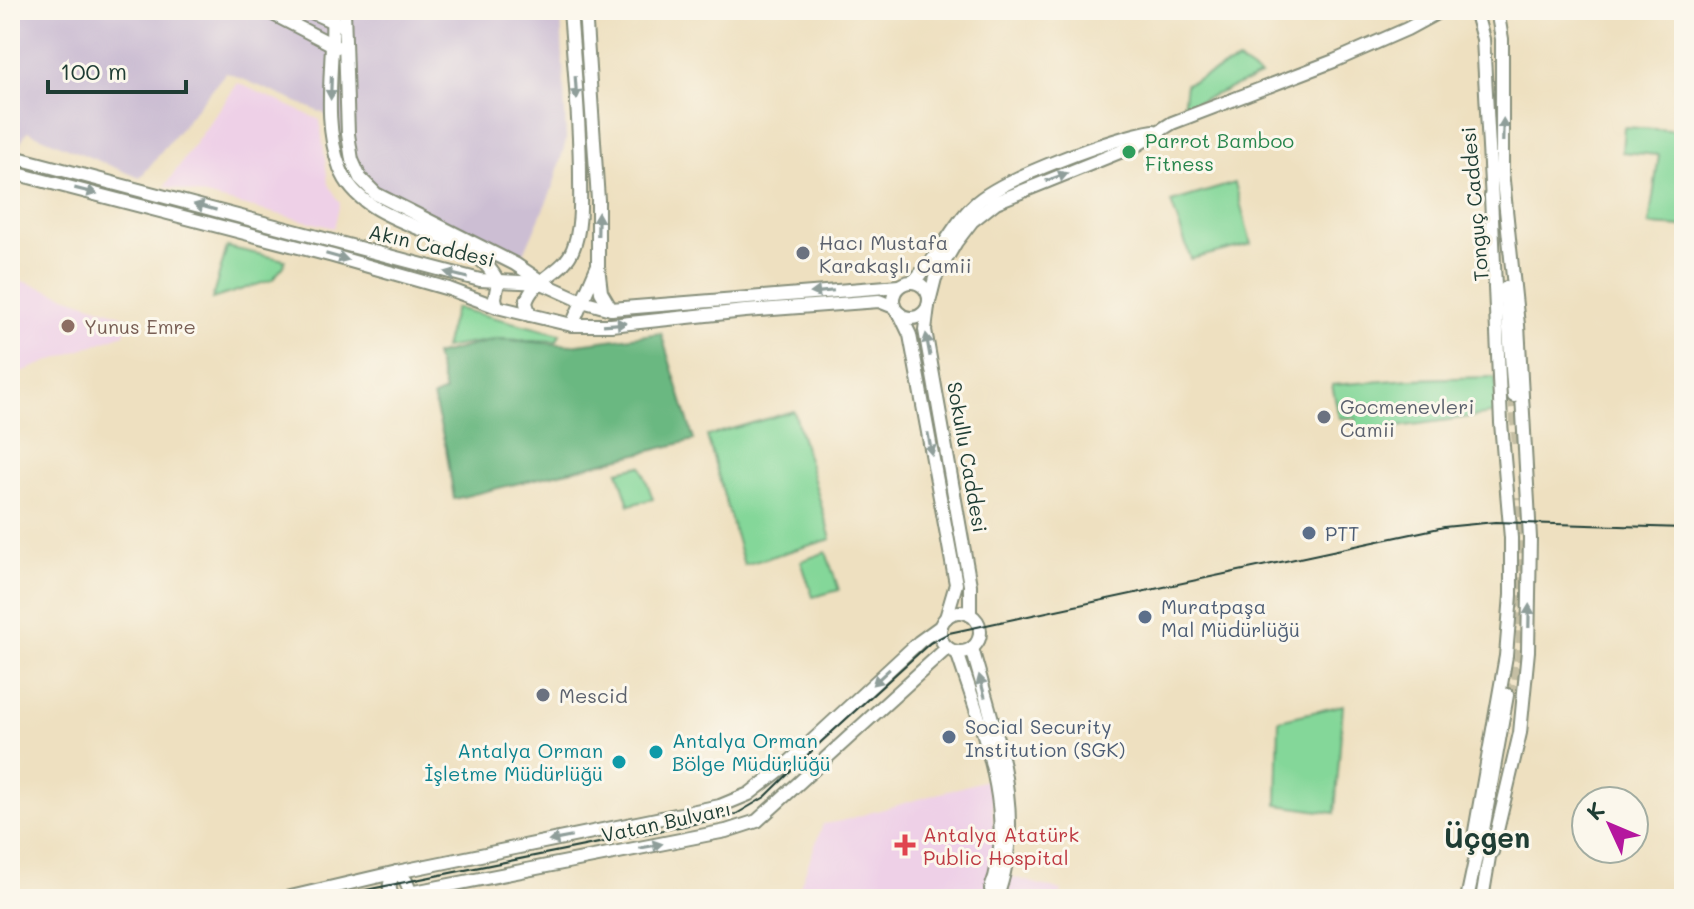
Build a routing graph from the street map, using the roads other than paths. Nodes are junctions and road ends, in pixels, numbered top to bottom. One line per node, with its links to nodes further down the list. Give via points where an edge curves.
1 (265, 10): 10 (main road)
2 (307, 10): 9 (main road)
3 (344, 10): 9 (main road)
4 (570, 10): 22 (main road, one-way to 22, via 580,153 577,234 569,257)
5 (585, 10): 19 (main road, one-way to 5)
6 (1442, 10): 12 (main road)
7 (1475, 10): 18 (main road, Tonguç Caddesi, via 1483,39)
8 (1497, 10): 16 (main road, one-way to 8, via 1502,39)
9 (336, 20): 10 (main road); 11 (main road)
10 (332, 43): 11 (main road); 13 (main road, one-way to 13)
11 (346, 53): 14 (main road)
12 (1162, 131): 21 (main road, via 1069,157 997,188 973,205); 25 (main road, Sokullu Caddesi, one-way to 12, via 935,278 981,211)
13 (333, 132): 14 (main road); 20 (main road, via 340,168 355,192 372,207 479,257)
14 (348, 134): 22 (main road, via 360,178 376,194)
15 (10, 156): 20 (main road, Akın Caddesi, one-way to 15)
16 (1502, 171): 18 (main road, Tonguç Caddesi, via 1511,396); 37 (main road, one-way to 16, via 1528,651 1530,529)
17 (10, 172): 26 (main road, Akın Caddesi, one-way to 26, via 333,256)
18 (1491, 196): 37 (main road, via 1511,538)
19 (598, 265): 24 (main road); 27 (main road, via 601,292)
20 (498, 282): 22 (main road, Akın Caddesi); 26 (main road)
21 (913, 282): 23 (main road); 25 (main road, via 925,288)
22 (542, 283): 24 (main road, Akın Caddesi); 29 (main road, via 527,298)
23 (899, 286): 27 (main road, Akın Caddesi, one-way to 27); 28 (main road, via 894,293)
24 (582, 301): 27 (main road, Akın Caddesi); 30 (main road)
25 (928, 304): 28 (main road, via 914,318); 33 (main road, Sokullu Caddesi, one-way to 25, via 970,585 925,330)
26 (497, 307): 29 (main road, Akın Caddesi)
27 (611, 309)
28 (897, 311): 30 (main road, Akın Caddesi, one-way to 28, via 879,301); 34 (main road, Sokullu Caddesi, one-way to 34, via 910,335 956,584)
29 (530, 315): 30 (main road, Akın Caddesi)
30 (572, 325)
31 (1515, 446): 32 (main road)
32 (1518, 497)
33 (970, 615): 34 (main road, via 958,612); 35 (main road, via 980,632)
34 (943, 622): 36 (main road, via 940,636); 38 (main road, one-way to 38, via 749,794 720,806)
35 (972, 648): 36 (main road); 45 (main road, one-way to 35, via 1011,826 999,749)
36 (952, 650): 39 (main road, Vatan Bulvarı, one-way to 36, via 757,821); 44 (main road, via 987,751 1001,817 1002,850)
37 (1512, 693): 46 (main road); 47 (main road)
38 (397, 872): 40 (main road); 41 (main road, via 391,878); 42 (main road)
39 (428, 894): 40 (main road, Vatan Bulvarı)
40 (411, 896): 41 (main road, Vatan Bulvarı)
41 (394, 898): 43 (main road, Vatan Bulvarı)
42 (282, 899)
43 (378, 899)
44 (988, 899)
45 (996, 899)
46 (1467, 899)
47 (1482, 899)

